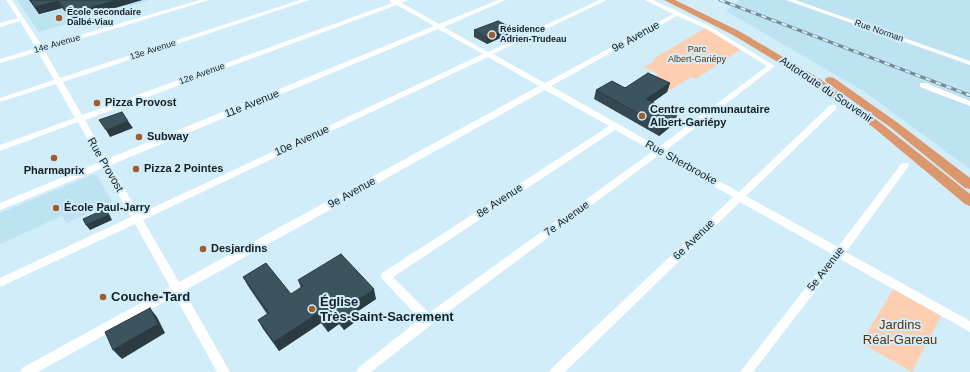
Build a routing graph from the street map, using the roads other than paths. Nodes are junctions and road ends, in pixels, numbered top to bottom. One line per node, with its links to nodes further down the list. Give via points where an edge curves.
1 (9, 0): 13 (street, Rue Provost)
2 (206, 0): 16 (street, 14e Avenue)
3 (306, 0): 20 (street, 13e Avenue)
4 (405, 0): 11 (street, 12e Avenue)
5 (503, 0): 15 (street, 11e Avenue)
6 (604, 0): 17 (street, 10e Avenue)
7 (648, 0): 12 (street)
8 (668, 0): 35 (highway, Autoroute du Souvenir, via 736,33 813,79)
9 (685, 0): 30 (highway, Autoroute du Souvenir, via 747,30 813,69)
10 (789, 0): 19 (street, Rue Norman)
11 (395, 1): 15 (street, Rue Sherbrooke); 26 (street, 12e Avenue)
12 (678, 13): 22 (street, 9e Avenue); 29 (street, 7e Avenue, via 709,28 772,66)
13 (22, 19): 14 (street); 16 (street, Rue Provost)
14 (0, 25)
15 (439, 27): 17 (street, Rue Sherbrooke); 31 (street, 11e Avenue)
16 (40, 50): 18 (street, 14e Avenue); 20 (street, Rue Provost)
17 (489, 54): 22 (street, Rue Sherbrooke); 37 (street, 10e Avenue)
18 (0, 61)
19 (970, 63)
20 (58, 81): 23 (street, 13e Avenue); 26 (street, Rue Provost)
21 (922, 85): 24 (street)
22 (546, 86): 27 (street, Rue Sherbrooke); 40 (street, 9e Avenue)
23 (0, 100)
24 (970, 104)
25 (833, 107): 34 (street, 6e Avenue)
26 (79, 119): 28 (street, 12e Avenue); 31 (street, Rue Provost)
27 (615, 126): 29 (street, Rue Sherbrooke); 41 (street, 8e Avenue, via 386,276)
28 (0, 148)
29 (659, 151): 34 (street, Rue Sherbrooke); 41 (street, 7e Avenue)
30 (932, 154): 33 (highway); 35 (highway, Autoroute du Souvenir)
31 (104, 164): 36 (street, 11e Avenue); 37 (street, Rue Provost)
32 (905, 165): 38 (street, 5e Avenue)
33 (970, 178)
34 (740, 196): 38 (street, Rue Sherbrooke); 46 (street, 6e Avenue)
35 (969, 196)
36 (0, 207)
37 (136, 219): 39 (street, 10e Avenue); 40 (street, Rue Provost)
38 (839, 253): 42 (street, Rue Sherbrooke); 47 (street, 5e Avenue)
39 (0, 284)
40 (176, 290): 43 (street, 9e Avenue); 44 (street, Rue Provost)
41 (428, 320): 45 (street, 7e Avenue)
42 (970, 327)
43 (26, 372)
44 (224, 372)
45 (362, 372)
46 (556, 372)
47 (746, 372)

